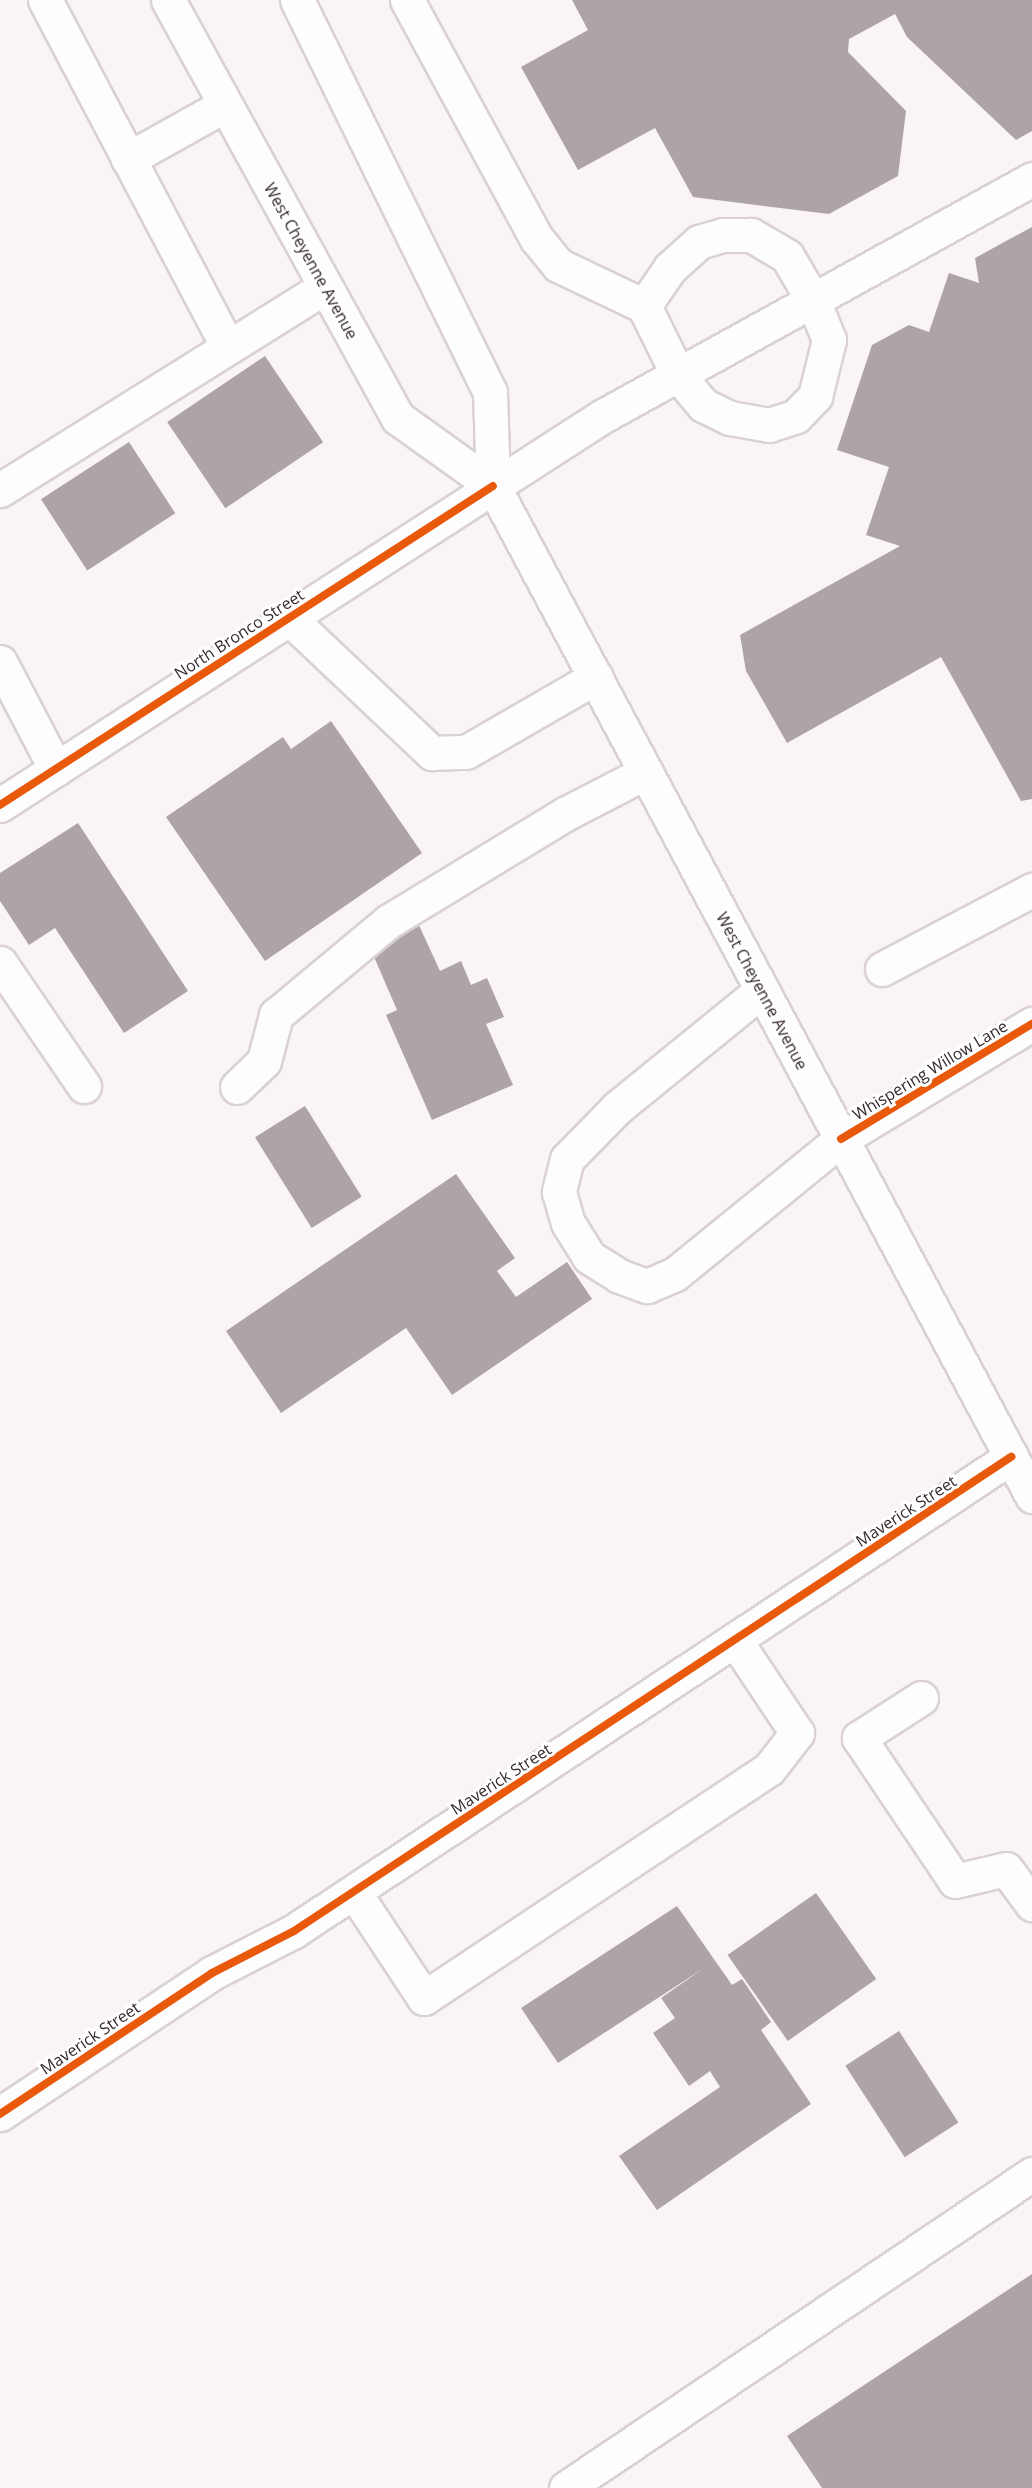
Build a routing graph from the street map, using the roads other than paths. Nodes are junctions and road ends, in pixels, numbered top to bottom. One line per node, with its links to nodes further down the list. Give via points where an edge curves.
1 (45, 0): 6 (main road)
2 (168, 0): 5 (main road, West Cheyenne Avenue)
3 (297, 0): 13 (main road, West Cheyenne Avenue, via 490,392)
4 (407, 0): 10 (main road, via 537,239 558,265)
5 (225, 105): 6 (main road); 8 (main road, West Cheyenne Avenue)
6 (128, 159): 11 (main road)
7 (1032, 179): 9 (main road, North Bronco Street)
8 (325, 286): 11 (main road); 13 (main road, West Cheyenne Avenue, via 398,418)
9 (813, 300): 10 (main road, via 787,256 751,235 723,235 699,242 684,255); 12 (main road, North Bronco Street); 12 (main road, via 829,340 825,371 815,396 796,416 770,425 730,418 703,405)
10 (644, 306): 12 (main road)
11 (228, 347): 14 (main road)
12 (678, 375): 13 (main road, North Bronco Street)
13 (493, 486): 15 (main road, North Bronco Street); 17 (main road, West Cheyenne Avenue)
14 (0, 490)
15 (289, 618): 17 (main road, via 432,753 466,752); 18 (main road, North Bronco Street)
16 (0, 662): 18 (main road)
17 (596, 677): 19 (main road, West Cheyenne Avenue)
18 (56, 769): 20 (main road, North Bronco Street)
19 (646, 772): 24 (main road, West Cheyenne Avenue); 27 (main road, via 565,813 389,921 276,1015 264,1061)
20 (0, 806)
21 (1032, 890): 23 (main road)
22 (0, 963): 26 (main road)
23 (882, 969)
24 (762, 990): 28 (main road, West Cheyenne Avenue); 28 (main road, Whispering Willow Lane, via 617,1108 567,1159 559,1192 568,1223 589,1257 619,1276 647,1286 675,1274)
25 (1032, 1024): 28 (main road, Whispering Willow Lane)
26 (84, 1086)
27 (237, 1087)
28 (841, 1139): 29 (main road, West Cheyenne Avenue)
29 (1011, 1457): 30 (main road, West Cheyenne Avenue); 31 (main road, Maverick Street)
30 (1032, 1496)
31 (735, 1640): 33 (main road, Maverick Street); 33 (main road, via 797,1733 769,1769 424,1998)
32 (921, 1698): 34 (main road, via 859,1738 955,1881 1006,1869)
33 (354, 1892): 35 (main road, Maverick Street, via 294,1931 212,1973)
34 (1032, 1904)
35 (0, 2114)
36 (1032, 2174): 37 (main road)
37 (566, 2488)

